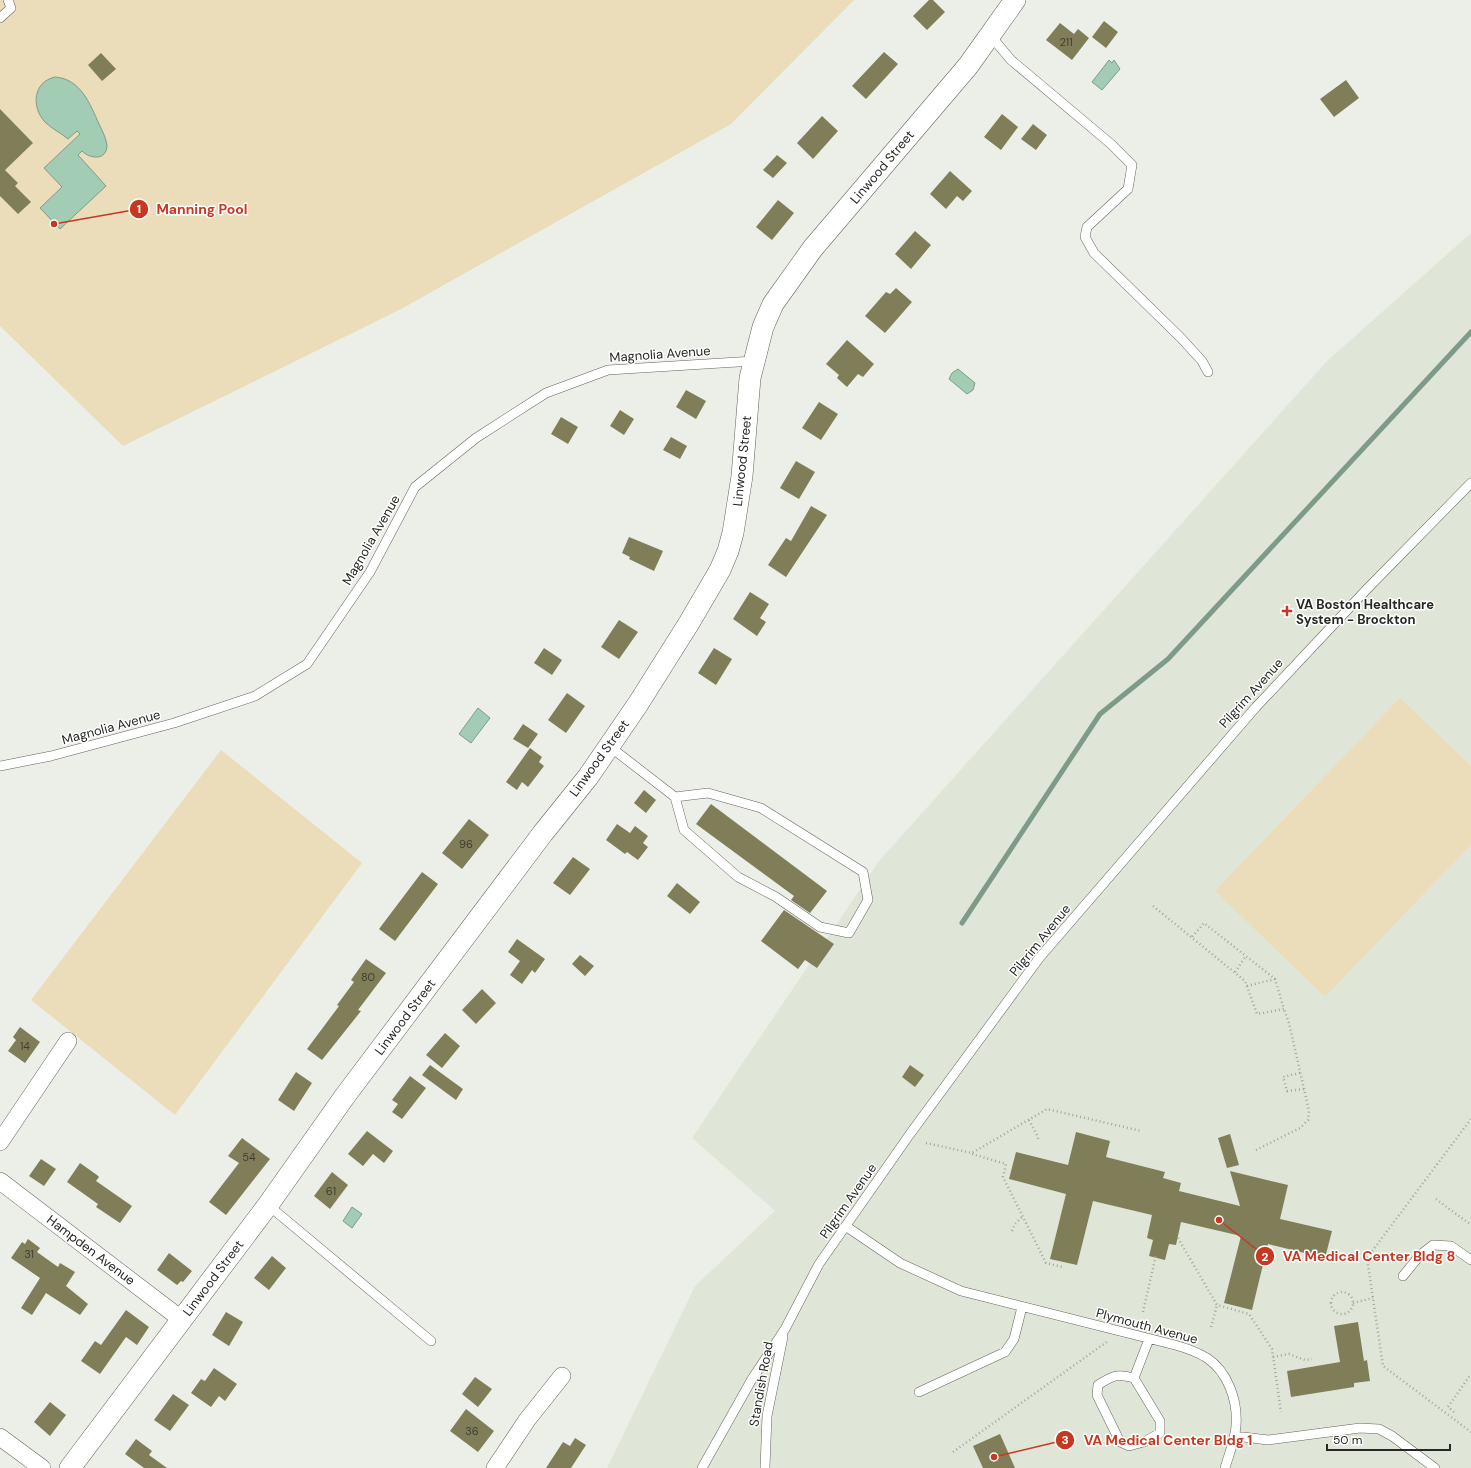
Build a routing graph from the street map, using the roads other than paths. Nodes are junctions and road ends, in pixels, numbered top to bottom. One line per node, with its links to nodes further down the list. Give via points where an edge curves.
1 (8, 0): 3 (lane, via 11,8)
2 (1015, 0): 4 (street, Linwood Street)
3 (0, 18)
4 (989, 34): 5 (street, Linwood Street, via 968,66 813,248 782,290 763,327); 6 (lane, via 1011,60 1111,144 1132,165 1128,189 1087,227 1085,237 1094,253 1181,338 1202,361)
5 (754, 361): 8 (street, Linwood Street, via 748,397 742,476 728,551 720,570 689,623); 9 (lane, Magnolia Avenue, via 608,370 546,393 476,438 415,487 370,572 307,664 255,696 174,723 51,756)
6 (1208, 372)
7 (1471, 483): 15 (lane, Pilgrim Avenue, via 1256,707 1049,947 910,1134)
8 (609, 746): 10 (lane); 14 (street, Linwood Street, via 345,1096)
9 (0, 766)
10 (675, 797): 10 (lane, via 708,793 761,808 863,872 868,900 849,933 820,926 776,897 738,877 684,830)
11 (68, 1041): 12 (street)
12 (0, 1142)
13 (0, 1181): 19 (street, Hampden Avenue)
14 (268, 1206): 19 (street, Linwood Street); 22 (lane)
15 (847, 1227): 18 (lane, Plymouth Avenue, via 900,1263 930,1278 961,1291); 20 (lane, Pilgrim Avenue, via 819,1264)
16 (1471, 1260): 17 (lane, via 1451,1246 1433,1245 1420,1255)
17 (1403, 1276)
18 (1022, 1307): 21 (lane, Plymouth Avenue); 25 (lane, via 1014,1339 1005,1352)
19 (181, 1319): 29 (street, Linwood Street)
20 (785, 1329): 31 (lane, Pilgrim Avenue, via 752,1379); 32 (lane, Standish Road, via 768,1408)
21 (1149, 1339): 24 (lane); 26 (lane, Plymouth Avenue, via 1185,1348 1214,1363 1228,1382 1233,1398)
22 (431, 1341)
23 (562, 1376): 30 (street, via 527,1420)
24 (1134, 1378): 24 (lane, via 1124,1375 1112,1376 1098,1385 1097,1395 1120,1442 1129,1446 1144,1442 1160,1433 1160,1421)
25 (919, 1392)
26 (1235, 1436): 33 (lane, Plymouth Avenue); 34 (lane, via 1268,1440 1360,1428 1379,1429)
27 (0, 1437): 28 (street)
28 (42, 1468)
29 (70, 1468)
30 (495, 1468)
31 (702, 1468)
32 (765, 1468)
33 (1225, 1468)
34 (1435, 1468)

